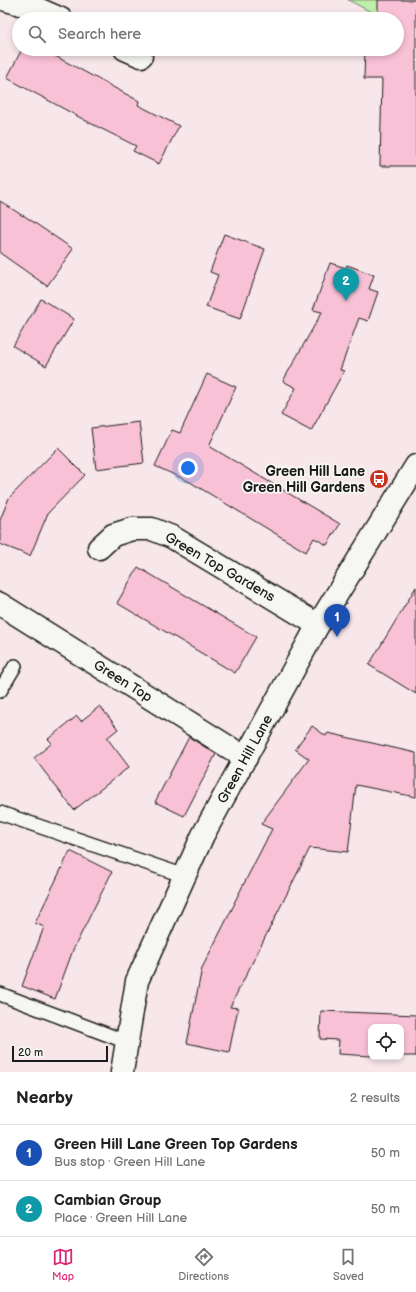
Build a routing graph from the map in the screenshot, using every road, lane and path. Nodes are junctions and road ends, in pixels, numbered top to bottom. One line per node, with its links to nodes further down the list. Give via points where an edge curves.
1 (6, 0): 2 (street)
2 (45, 12)
3 (415, 470): 6 (street, Green Hill Lane)
4 (99, 548): 6 (street, Green Top Gardens, via 113,535 132,529 152,529 172,537)
5 (0, 604): 9 (street, Green Top)
6 (318, 625): 9 (street, Green Hill Lane)
7 (15, 666): 8 (lane)
8 (0, 691)
9 (246, 758): 11 (street, Green Hill Lane, via 203,835)
10 (0, 813): 11 (lane)
11 (185, 876): 13 (street, Green Hill Lane, via 137,981)
12 (0, 994): 13 (lane)
13 (127, 1042): 14 (street, Green Hill Lane)
14 (122, 1072)

